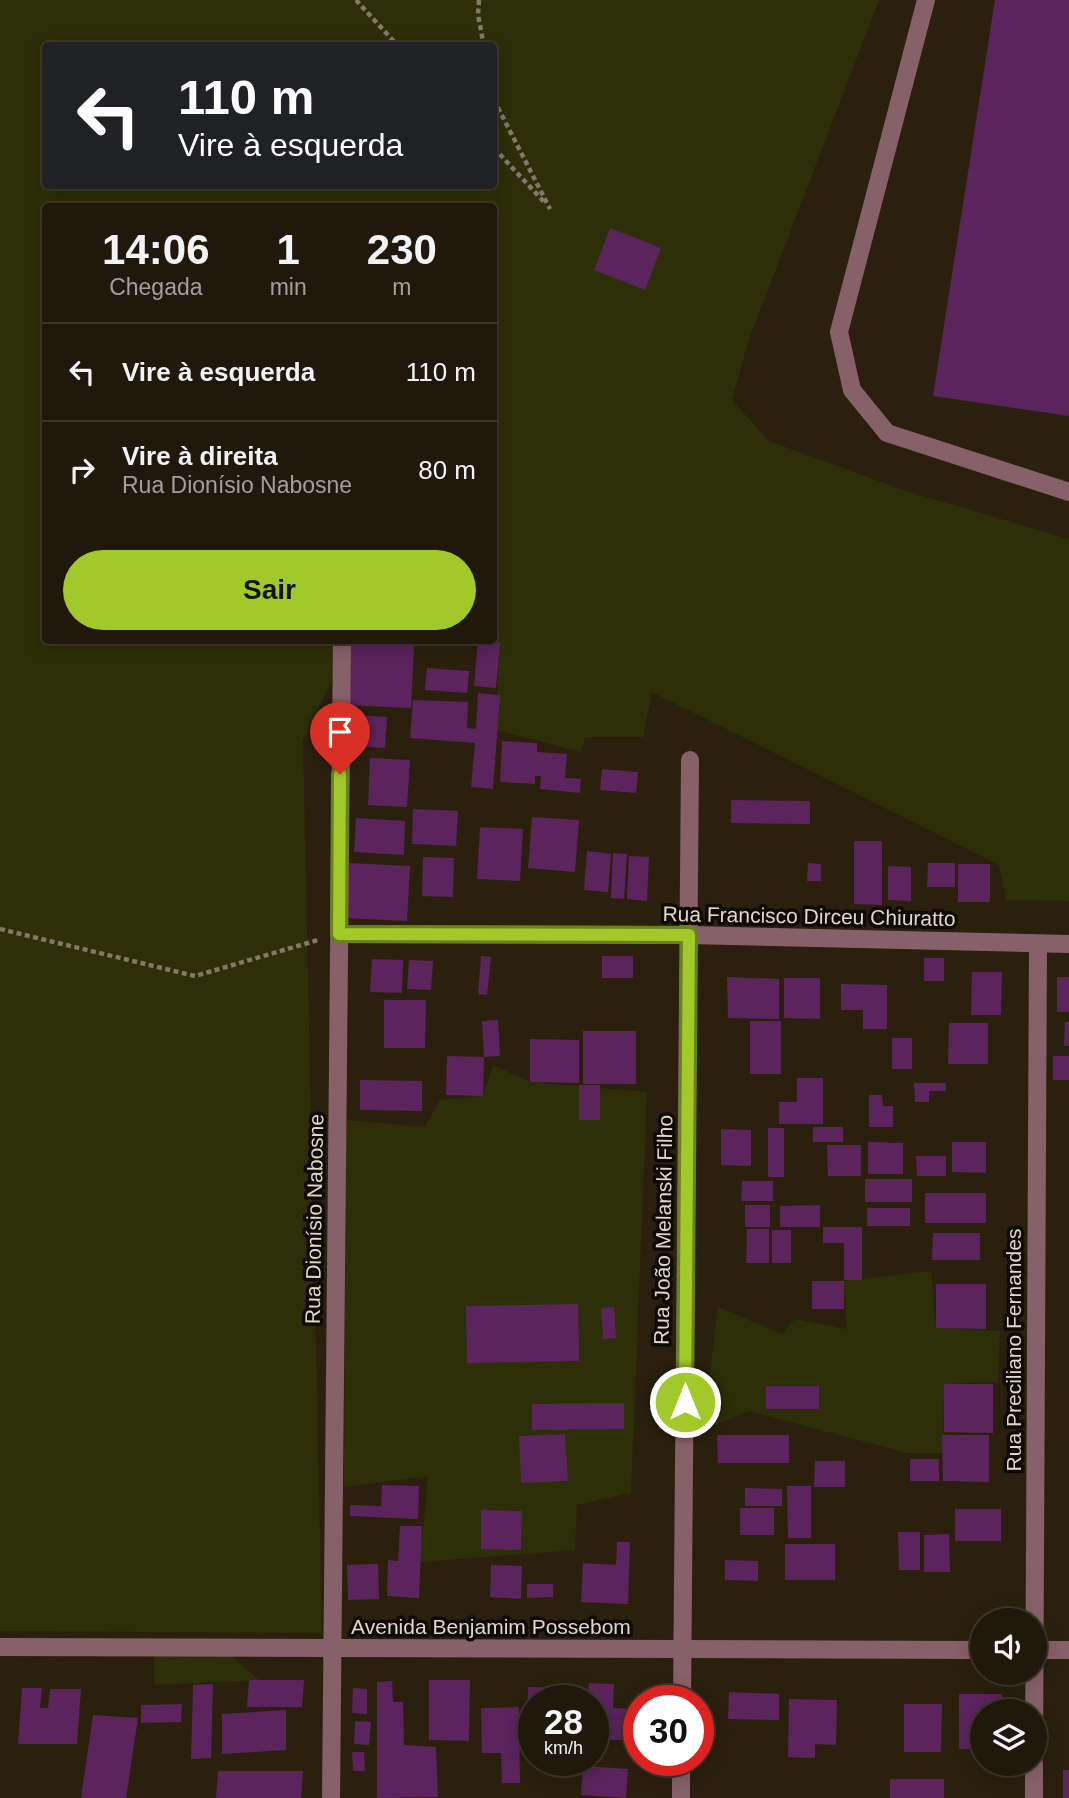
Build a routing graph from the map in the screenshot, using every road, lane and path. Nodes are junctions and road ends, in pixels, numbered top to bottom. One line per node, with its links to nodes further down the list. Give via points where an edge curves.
1 (356, 0): 4 (path)
2 (480, 0): 5 (path)
3 (926, 0): 8 (street, via 839,332 852,390 887,433)
4 (394, 42)
5 (483, 42)
6 (497, 106): 7 (path, via 550,209)
7 (497, 151)
8 (1069, 492)
9 (342, 644): 12 (street, Rua Dionísio Nabosne)
10 (690, 760): 13 (street, Rua João Melanski Filho)
11 (0, 929): 12 (path, via 195,976)
12 (339, 934): 13 (street, Rua Francisco Dirceu Chiuratto); 18 (street, Rua Dionísio Nabosne)
13 (689, 935): 14 (street, Rua Francisco Dirceu Chiuratto); 19 (street, Rua João Melanski Filho)
14 (1038, 944): 15 (street, Rua Francisco Dirceu Chiuratto); 16 (street, Rua Preciliano Fernandes)
15 (1069, 944)
16 (1035, 1608)
17 (0, 1647): 18 (street, Avenida Benjamim Possebom)
18 (332, 1648): 19 (street, Avenida Benjamim Possebom); 26 (street, Rua Dionísio Nabosne)
19 (682, 1649): 20 (street, Avenida Benjamim Possebom); 23 (street, Rua João Melanski Filho)
20 (970, 1650)
21 (1047, 1650): 22 (street)
22 (1069, 1650)
23 (682, 1685)
24 (681, 1776): 27 (street)
25 (1034, 1776): 28 (street)
26 (331, 1798)
27 (681, 1798)
28 (1034, 1798)

